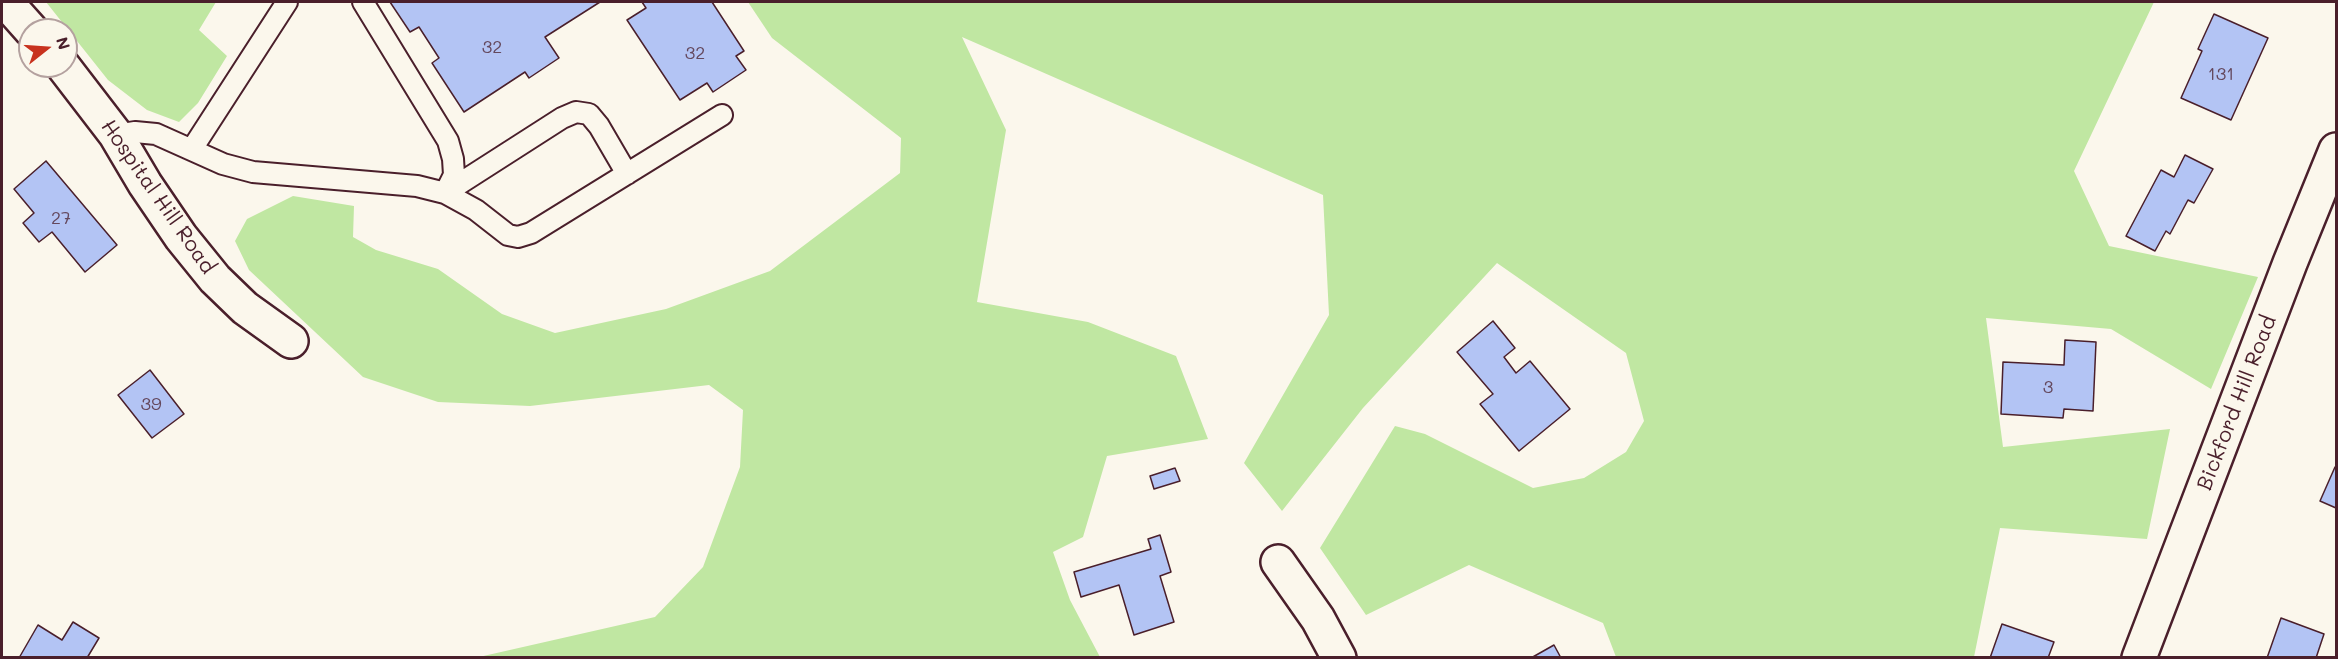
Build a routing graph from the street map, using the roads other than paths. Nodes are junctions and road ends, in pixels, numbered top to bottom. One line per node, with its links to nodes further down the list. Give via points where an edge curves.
1 (6, 2): 4 (street)
2 (287, 2): 8 (lane)
3 (363, 2): 11 (lane, via 448,141 454,175)
4 (21, 18)
5 (72, 78): 7 (street, Hospital Hill Road)
6 (722, 115): 10 (lane)
7 (117, 135): 8 (lane, via 156,134); 12 (street, Hospital Hill Road, via 181,237 215,279 245,308)
8 (192, 149): 11 (lane, via 223,164 253,172 417,186)
9 (2337, 150): 15 (street, Bickford Hill Road)
10 (627, 174): 11 (lane, via 531,233 518,237 508,235 476,210); 11 (lane, via 599,126 589,114 576,112)
11 (445, 193)
12 (291, 341)
13 (1278, 562): 14 (street)
14 (1339, 657)
15 (2139, 657)

